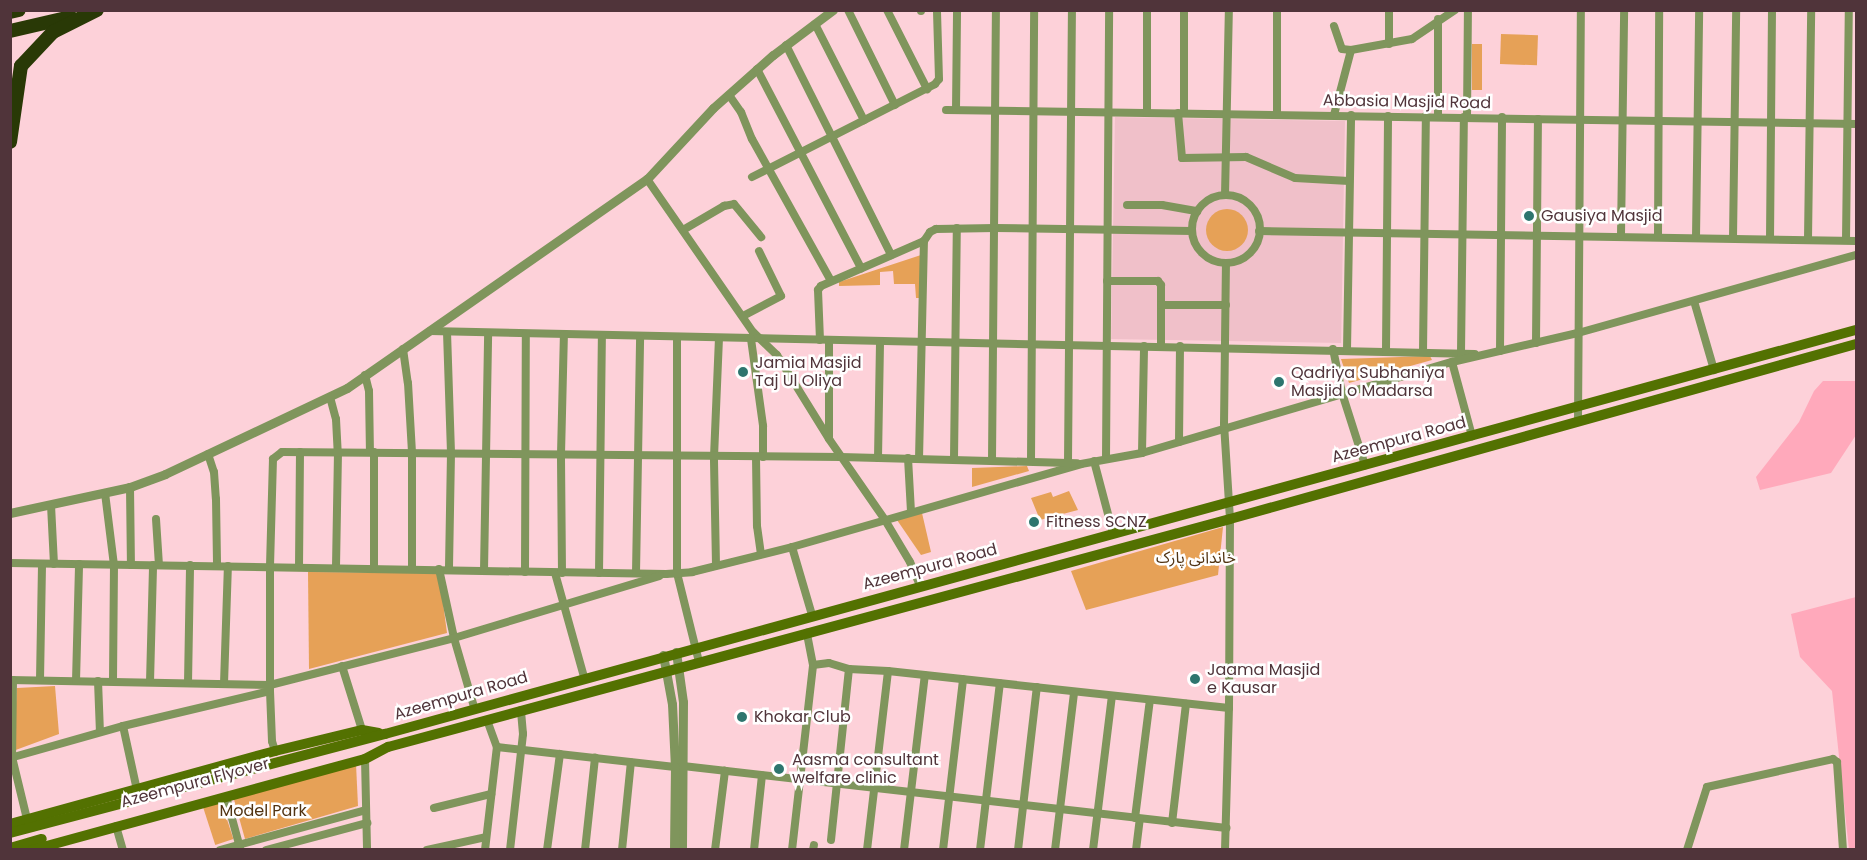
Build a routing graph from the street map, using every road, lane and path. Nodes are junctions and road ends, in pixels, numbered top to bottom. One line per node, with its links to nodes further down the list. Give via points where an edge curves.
1 (19, 10): 27 (highway)
2 (96, 10): 31 (highway); 68 (highway, via 53,32 21,66)
3 (833, 10): 29 (street)
4 (848, 10): 38 (street)
5 (887, 10): 36 (street)
6 (938, 10): 36 (street, via 939,79)
7 (957, 10): 40 (street)
8 (996, 10): 41 (street)
9 (1034, 10): 42 (street)
10 (1072, 10): 43 (street)
11 (1109, 10): 44 (street)
12 (1147, 10): 45 (street)
13 (1184, 10): 46 (street)
14 (1229, 10): 47 (street)
15 (1277, 10): 48 (street)
16 (1389, 10): 32 (street)
17 (1455, 10): 28 (street)
18 (1468, 10): 54 (street)
19 (1581, 10): 58 (street)
20 (1624, 10): 59 (street)
21 (1659, 10): 60 (street)
22 (1699, 10): 61 (street)
23 (1736, 10): 62 (street)
24 (1772, 10): 63 (street)
25 (1811, 10): 64 (street)
26 (1849, 10): 65 (street)
27 (10, 12)
28 (1438, 20): 32 (street, via 1412,39); 53 (street)
29 (815, 24): 33 (street); 57 (street)
30 (1334, 26): 34 (street, via 1342,49)
31 (10, 31)
32 (1389, 44): 34 (street)
33 (786, 45): 35 (street); 67 (street)
34 (1351, 50): 49 (street)
35 (757, 69): 37 (street); 69 (street)
36 (927, 89): 38 (street)
37 (729, 95): 71 (street); 73 (street)
38 (895, 105): 57 (street)
39 (946, 110): 40 (street, Abbasia Masjid Road)
40 (956, 110): 41 (street, Abbasia Masjid Road)
41 (996, 111): 42 (street, Abbasia Masjid Road); 79 (street)
42 (1034, 112): 43 (street, Abbasia Masjid Road); 80 (street)
43 (1071, 112): 44 (street, Abbasia Masjid Road); 81 (street)
44 (1109, 112): 45 (street, Abbasia Masjid Road); 83 (street)
45 (1147, 113): 46 (street, Abbasia Masjid Road)
46 (1181, 113): 47 (street, Abbasia Masjid Road); 70 (street, via 1182,158)
47 (1227, 114): 48 (street, Abbasia Masjid Road); 70 (street)
48 (1277, 114): 49 (street, Abbasia Masjid Road)
49 (1334, 115): 50 (street, Abbasia Masjid Road)
50 (1352, 115): 51 (street, Abbasia Masjid Road); 74 (street)
51 (1388, 116): 52 (street, Abbasia Masjid Road); 87 (street)
52 (1426, 116): 53 (street, Abbasia Masjid Road); 88 (street)
53 (1438, 116): 54 (street, Abbasia Masjid Road)
54 (1466, 117): 55 (street, Abbasia Masjid Road); 89 (street)
55 (1502, 117): 56 (street, Abbasia Masjid Road); 90 (street)
56 (1539, 119): 58 (street, Abbasia Masjid Road); 91 (street)
57 (864, 120): 67 (street)
58 (1579, 120): 59 (street, Abbasia Masjid Road); 92 (street)
59 (1622, 120): 60 (street, Abbasia Masjid Road); 93 (street)
60 (1658, 121): 61 (street, Abbasia Masjid Road); 94 (street)
61 (1697, 122): 62 (street, Abbasia Masjid Road); 96 (street)
62 (1734, 123): 63 (street, Abbasia Masjid Road); 97 (street)
63 (1772, 123): 64 (street, Abbasia Masjid Road); 98 (street)
64 (1809, 123): 65 (street, Abbasia Masjid Road); 99 (street)
65 (1847, 124): 66 (street, Abbasia Masjid Road); 100 (street)
66 (1857, 124)
67 (832, 136): 69 (street); 104 (street)
68 (10, 142)
69 (801, 152): 71 (street); 107 (street)
70 (1226, 156): 74 (street, via 1255,159 1295,178); 75 (street)
71 (768, 169): 72 (street); 108 (street)
72 (752, 177)
73 (647, 179): 82 (street); 114 (street)
74 (1349, 181): 86 (street)
75 (1225, 195): 77 (street, via 1204,203); 85 (street, via 1236,197 1254,210)
76 (1127, 205): 77 (street)
77 (1197, 211): 84 (street)
78 (957, 228): 79 (street); 101 (street, via 936,229); 131 (street)
79 (995, 228): 80 (street); 132 (street)
80 (1032, 228): 81 (street); 134 (street)
81 (1070, 229): 83 (street); 135 (street)
82 (683, 230): 95 (street, via 734,204); 113 (street)
83 (1108, 230): 84 (street); 109 (street)
84 (1192, 231): 106 (street, via 1199,250)
85 (1259, 231): 86 (street); 106 (street, via 1245,256)
86 (1348, 232): 87 (street); 144 (street)
87 (1386, 232): 88 (street); 145 (street)
88 (1424, 233): 89 (street); 147 (street)
89 (1464, 233): 90 (street); 148 (street)
90 (1502, 234): 91 (street); 146 (street)
91 (1537, 234): 92 (street); 133 (street)
92 (1578, 234): 93 (street); 118 (street)
93 (1621, 235): 94 (street)
94 (1658, 236): 96 (street)
95 (760, 237)
96 (1696, 237): 97 (street)
97 (1733, 238): 98 (street)
98 (1770, 238): 99 (street)
99 (1808, 239): 100 (street)
100 (1846, 240): 102 (street)
101 (924, 241): 104 (street); 130 (street)
102 (1857, 241)
103 (759, 251): 113 (street, via 781,296)
104 (891, 255): 107 (street)
105 (1857, 255): 110 (street)
106 (1226, 263): 112 (street)
107 (861, 268): 108 (street)
108 (831, 281): 127 (street, via 818,290)
109 (1107, 281): 111 (street, via 1158,281); 136 (street)
110 (1694, 301): 118 (street); 151 (street)
111 (1161, 304): 112 (street); 139 (street)
112 (1226, 304): 141 (street)
113 (742, 316): 126 (street)
114 (430, 330): 116 (street); 142 (street)
115 (1857, 330): 151 (main road, Azeempura Road)
116 (447, 332): 117 (street); 165 (street)
117 (488, 333): 119 (street); 166 (street)
118 (1578, 333): 133 (street); 155 (street)
119 (526, 334): 120 (street); 169 (street)
120 (564, 335): 121 (street); 170 (street)
121 (602, 336): 122 (street); 171 (street)
122 (640, 337): 123 (street); 172 (street)
123 (677, 338): 124 (street); 173 (street)
124 (719, 339): 125 (street); 174 (street)
125 (751, 339): 126 (street); 175 (street, via 763,426)
126 (761, 339): 127 (street); 159 (street, via 777,355)
127 (820, 340): 128 (street)
128 (829, 341): 129 (street); 159 (street)
129 (880, 341): 130 (street); 177 (street)
130 (921, 341): 131 (street); 179 (street)
131 (956, 342): 132 (street); 180 (street)
132 (994, 343): 134 (street); 182 (street)
133 (1536, 343): 146 (street)
134 (1032, 344): 135 (street); 183 (street)
135 (1068, 344): 136 (street); 185 (street)
136 (1107, 344): 138 (street); 181 (street)
137 (1857, 344): 156 (main road, Azeempura Road)
138 (1144, 346): 139 (street); 167 (street)
139 (1161, 346): 140 (street)
140 (1180, 346): 141 (street); 160 (street)
141 (1225, 347): 143 (street); 157 (street)
142 (403, 350): 152 (street); 164 (street)
143 (1333, 350): 144 (street); 153 (street)
144 (1347, 350): 145 (street)
145 (1386, 350): 147 (street)
146 (1500, 351): 149 (street)
147 (1423, 352): 148 (street)
148 (1461, 353): 149 (street)
149 (1482, 355): 150 (street)
150 (1452, 362): 153 (street); 158 (street)
151 (1714, 370): 155 (main road, Azeempura Road)
152 (365, 375): 154 (street); 163 (street)
153 (1342, 393): 157 (street); 187 (street)
154 (330, 397): 162 (street); 168 (street)
155 (1578, 407): 156 (street); 158 (main road, Azeempura Road)
156 (1578, 421): 195 (main road, Azeempura Road)
157 (1224, 430): 160 (street); 190 (street)
158 (1472, 436): 187 (main road, Azeempura Road)
159 (829, 439): 176 (street)
160 (1179, 441): 167 (street)
161 (300, 452): 162 (street); 210 (street, via 282,452 273,459); 212 (street)
162 (338, 452): 163 (street); 213 (street)
163 (372, 452): 164 (street); 214 (street)
164 (412, 453): 165 (street); 215 (street)
165 (451, 453): 166 (street); 217 (street)
166 (487, 453): 169 (street); 218 (street)
167 (1142, 453): 181 (street)
168 (208, 454): 188 (street); 208 (street, via 216,491)
169 (524, 454): 170 (street); 219 (street)
170 (561, 454): 171 (street); 220 (street)
171 (601, 455): 172 (street); 221 (street)
172 (637, 455): 173 (street); 222 (street)
173 (676, 456): 174 (street); 223 (street)
174 (714, 457): 175 (street); 211 (street)
175 (760, 457): 176 (street); 199 (street, via 757,526)
176 (841, 457): 177 (street); 196 (street)
177 (878, 458): 178 (street)
178 (908, 458): 179 (street); 192 (street)
179 (919, 459): 180 (street)
180 (954, 459): 182 (street)
181 (1106, 459): 184 (street)
182 (992, 460): 183 (street)
183 (1031, 461): 185 (street)
184 (1094, 461): 186 (street); 197 (street)
185 (1068, 462): 186 (street)
186 (1081, 464): 192 (street)
187 (1365, 465): 190 (main road, Azeempura Road)
188 (130, 487): 189 (street); 205 (street)
189 (105, 493): 191 (street); 204 (street)
190 (1228, 501): 195 (street); 197 (main road, Azeempura Road)
191 (51, 505): 193 (street); 202 (street)
192 (911, 512): 196 (street)
193 (10, 513)
194 (156, 519): 206 (street)
195 (1230, 519): 228 (main road, Azeempura Road); 259 (street)
196 (885, 520): 198 (street); 225 (street)
197 (1113, 533): 225 (main road, Azeempura Road)
198 (792, 547): 199 (street); 227 (street)
199 (761, 554): 211 (street)
200 (10, 563): 201 (street)
201 (42, 564): 202 (street); 244 (street)
202 (54, 564): 203 (street)
203 (79, 564): 204 (street); 245 (street)
204 (114, 565): 205 (street); 247 (street)
205 (131, 565): 206 (street)
206 (156, 565): 207 (street); 248 (street)
207 (190, 566): 208 (street); 249 (street)
208 (217, 566): 209 (street)
209 (228, 566): 210 (street); 251 (street)
210 (270, 566): 212 (street); 253 (street)
211 (716, 566): 223 (street)
212 (299, 567): 213 (street)
213 (336, 567): 214 (street)
214 (374, 568): 215 (street)
215 (412, 569): 216 (street)
216 (439, 569): 217 (street); 229 (street)
217 (449, 569): 218 (street)
218 (484, 571): 219 (street)
219 (525, 572): 220 (street)
220 (558, 573): 221 (street); 226 (street)
221 (599, 573): 222 (street)
222 (636, 573): 224 (street)
223 (677, 573): 224 (street); 230 (street)
224 (666, 574): 226 (street)
225 (920, 586): 227 (main road, Azeempura Road)
226 (562, 606): 229 (street); 241 (street)
227 (812, 615): 230 (main road, Azeempura Road)
228 (807, 633): 233 (main road, Azeempura Road); 234 (street)
229 (454, 638): 235 (street); 258 (street)
230 (695, 646): 231 (main road, Azeempura Road); 233 (street)
231 (676, 652): 232 (main road, Azeempura Road); 236 (street)
232 (663, 655): 238 (street); 241 (main road, Azeempura Road)
233 (699, 662): 236 (main road, Azeempura Road)
234 (813, 665): 237 (street, via 829,663); 277 (street)
235 (342, 666): 253 (street); 263 (street)
236 (680, 667): 238 (main road, Azeempura Road); 274 (street)
237 (849, 669): 239 (street); 278 (street)
238 (667, 671): 260 (main road, Azeempura Road); 274 (street)
239 (888, 671): 240 (street); 279 (street)
240 (925, 675): 242 (street); 281 (street)
241 (584, 677): 258 (main road, Azeempura Road)
242 (963, 679): 250 (street); 283 (street)
243 (12, 680): 244 (street); 270 (street)
244 (40, 680): 245 (street)
245 (76, 681): 246 (street)
246 (98, 681): 247 (street); 264 (street)
247 (113, 681): 248 (street)
248 (150, 682): 249 (street)
249 (188, 683): 251 (street)
250 (1000, 683): 252 (street); 285 (street)
251 (224, 684): 253 (street)
252 (1037, 687): 254 (street); 286 (street)
253 (270, 688): 262 (street); 268 (street)
254 (1074, 692): 255 (street); 289 (street)
255 (1112, 696): 256 (street); 290 (street)
256 (1150, 700): 257 (street); 291 (street)
257 (1186, 704): 259 (street); 293 (street)
258 (474, 707): 265 (main road, Azeempura Road)
259 (1229, 708): 297 (street)
260 (521, 711): 261 (main road, Azeempura Road); 267 (street)
261 (487, 720): 266 (street); 271 (main road, Azeempura Road)
262 (123, 726): 264 (street); 280 (street)
263 (362, 730): 265 (main road, Azeempura Road); 268 (main road, Azeempura Road)
264 (100, 732): 270 (street)
265 (385, 734): 298 (main road, Azeempura Flyover)
266 (496, 747): 267 (street); 282 (street)
267 (521, 750): 269 (street); 310 (street)
268 (275, 751): 280 (main road, Azeempura Road)
269 (560, 754): 272 (street); 311 (street)
270 (11, 757): 292 (street)
271 (360, 757): 288 (street); 296 (main road, Azeempura Road); 302 (main road, Azeempura Flyover)
272 (595, 758): 273 (street); 312 (street)
273 (632, 762): 274 (street); 313 (street)
274 (679, 766): 275 (street); 314 (street); 315 (street)
275 (724, 771): 276 (street); 316 (street)
276 (762, 775): 277 (street); 317 (street)
277 (800, 779): 278 (street); 318 (street)
278 (836, 784): 279 (street); 300 (street)
279 (873, 788): 281 (street); 319 (street)
280 (137, 790): 292 (main road, Azeempura Road)
281 (911, 792): 283 (street); 320 (street)
282 (491, 794): 287 (street); 299 (street)
283 (949, 797): 285 (street); 321 (street)
284 (227, 800): 301 (street)
285 (987, 801): 286 (street); 322 (street)
286 (1024, 806): 289 (street); 323 (street)
287 (434, 808)
288 (366, 810): 295 (street); 301 (street)
289 (1060, 810): 290 (street); 324 (street)
290 (1097, 813): 291 (street); 325 (street)
291 (1138, 818): 293 (street); 326 (street)
292 (27, 819): 294 (main road, Azeempura Road)
293 (1172, 823): 297 (street)
294 (10, 824)
295 (367, 824): 306 (street); 307 (street)
296 (116, 826): 303 (main road, Azeempura Road); 304 (street)
297 (1226, 828): 327 (street)
298 (10, 833)
299 (486, 837): 308 (street); 309 (street)
300 (831, 840)
301 (240, 847): 305 (street)
302 (10, 848)
303 (32, 849)
304 (123, 849)
305 (220, 849)
306 (266, 849)
307 (366, 849)
308 (427, 849)
309 (485, 849)
310 (510, 849)
311 (547, 849)
312 (585, 849)
313 (622, 849)
314 (674, 849)
315 (682, 849)
316 (715, 849)
317 (754, 849)
318 (792, 849)
319 (867, 849)
320 (904, 849)
321 (943, 849)
322 (981, 849)
323 (1018, 849)
324 (1055, 849)
325 (1093, 849)
326 (1136, 849)
327 (1225, 849)
328 (1686, 849): 329 (street, via 1707,787 1833,759 1837,762)
329 (1843, 849)

